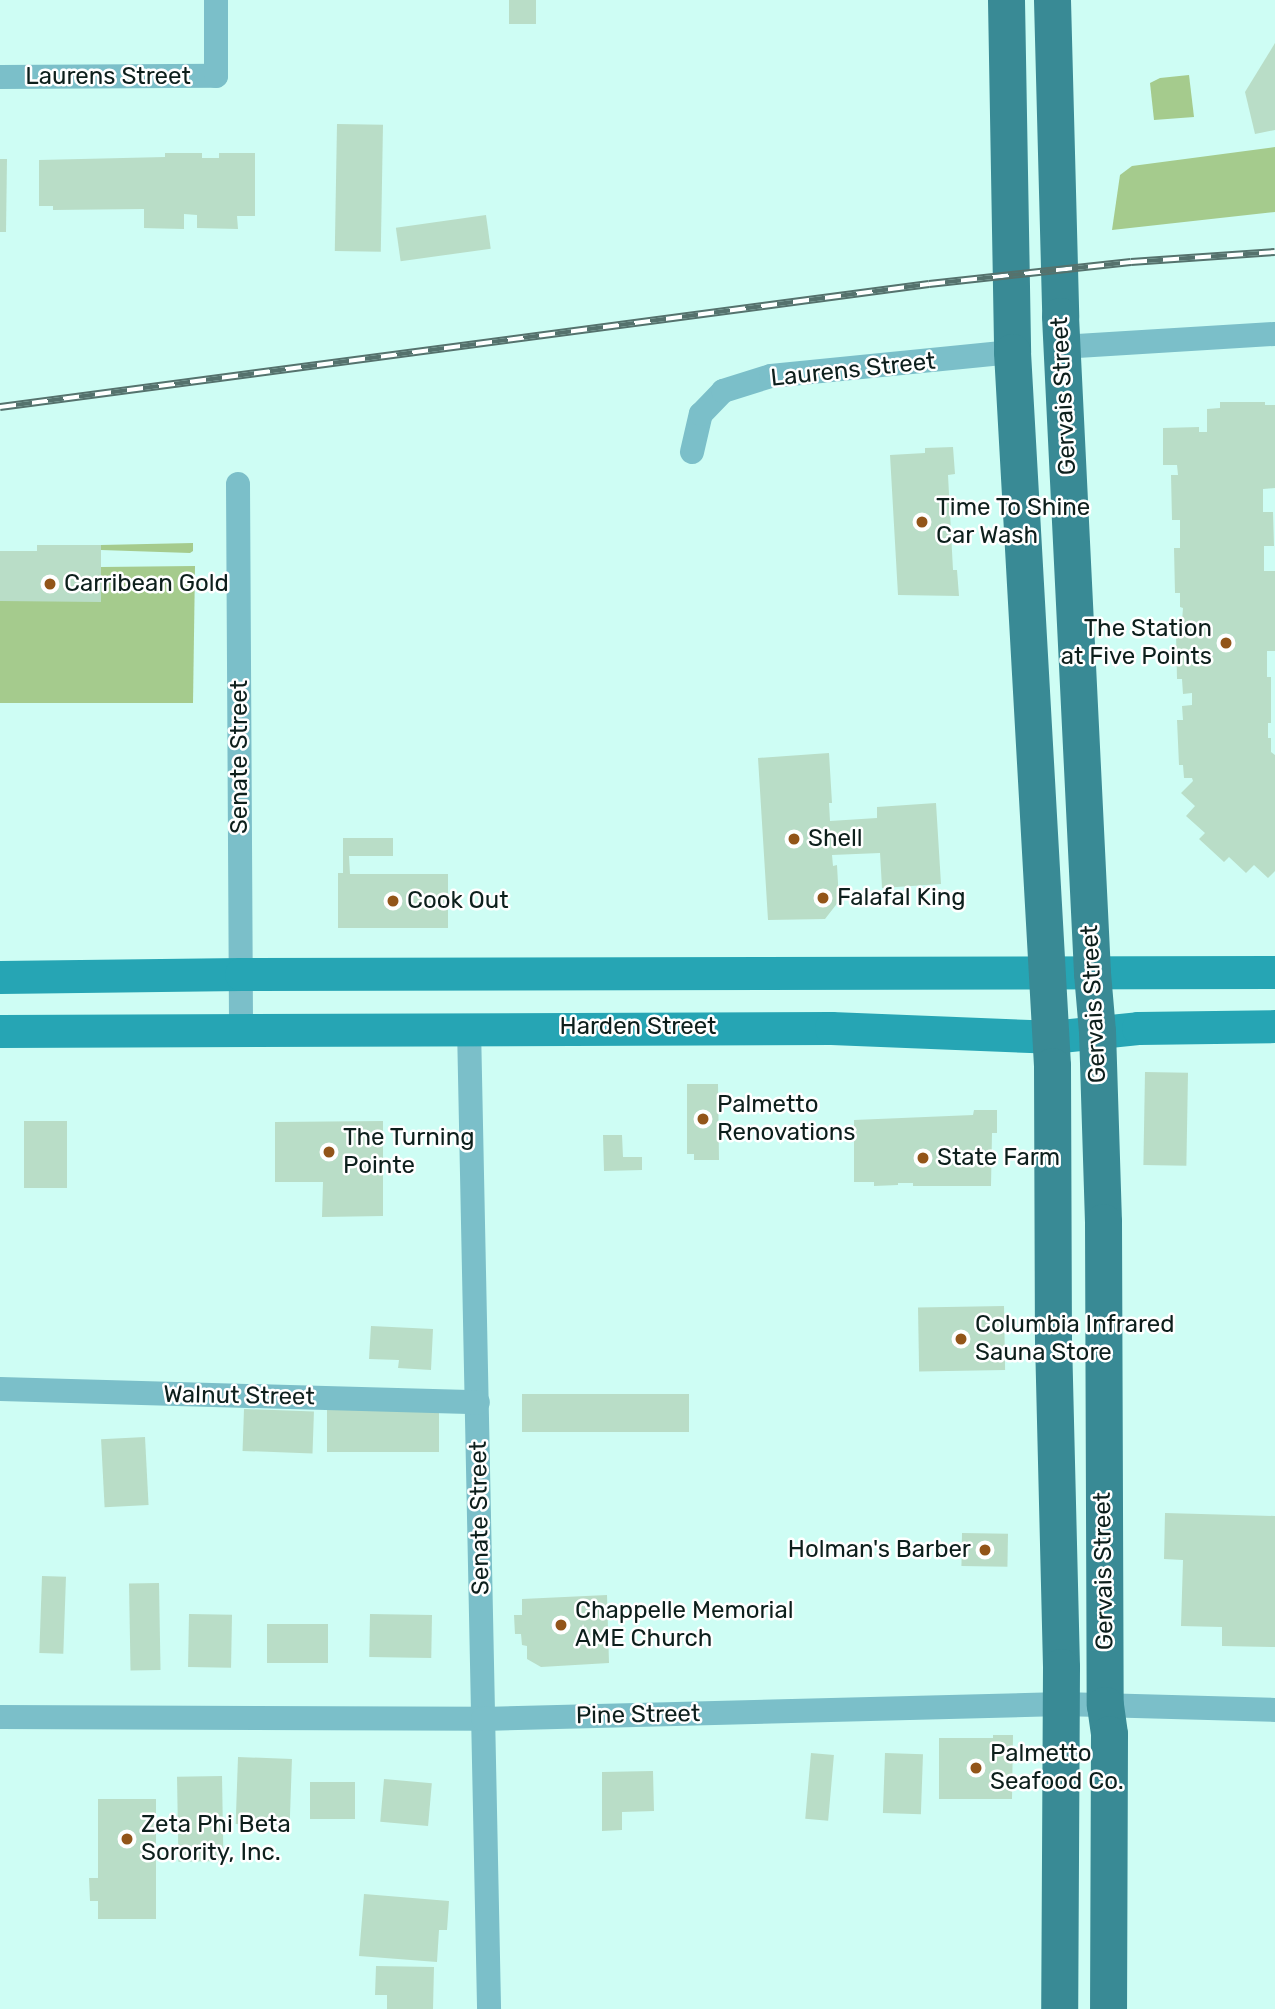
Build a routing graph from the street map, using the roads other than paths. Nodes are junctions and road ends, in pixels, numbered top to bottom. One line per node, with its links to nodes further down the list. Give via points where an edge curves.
1 (216, 0): 4 (street, Laurens Street, via 216,76)
2 (1006, 0): 7 (main road, Gervais Street)
3 (1052, 0): 6 (main road, Gervais Street)
4 (0, 77)
5 (1275, 334): 6 (street)
6 (1061, 348): 12 (main road, Gervais Street)
7 (1012, 352): 8 (street, Laurens Street, via 759,380 723,391 702,414); 11 (main road, Gervais Street)
8 (692, 452)
9 (238, 484): 13 (street, Senate Street)
10 (1275, 972): 12 (main road)
11 (1045, 973): 12 (main road); 13 (main road); 20 (main road, Gervais Street)
12 (1092, 973): 19 (main road, Gervais Street)
13 (241, 974): 14 (main road); 17 (street, Senate Street)
14 (0, 977)
15 (1275, 1026): 19 (main road, Harden Street)
16 (469, 1027): 17 (main road, Harden Street); 20 (main road, Harden Street, via 831,1028); 22 (street, Senate Street)
17 (241, 1029): 18 (main road, Harden Street)
18 (0, 1031)
19 (1097, 1031): 20 (main road, Harden Street); 24 (main road, Gervais Street, via 1103,1222)
20 (1051, 1037): 23 (main road, Gervais Street)
21 (0, 1389): 22 (street, Walnut Street)
22 (478, 1402): 27 (street, Senate Street)
23 (1062, 1704): 24 (street, Pine Street); 27 (street, Pine Street); 29 (main road, Gervais Street)
24 (1105, 1705): 25 (street, Pine Street); 30 (main road, Gervais Street)
25 (1275, 1710)
26 (0, 1717): 27 (street, Pine Street)
27 (484, 1718): 28 (street, Senate Street)
28 (489, 2009)
29 (1059, 2009)
30 (1108, 2009)

